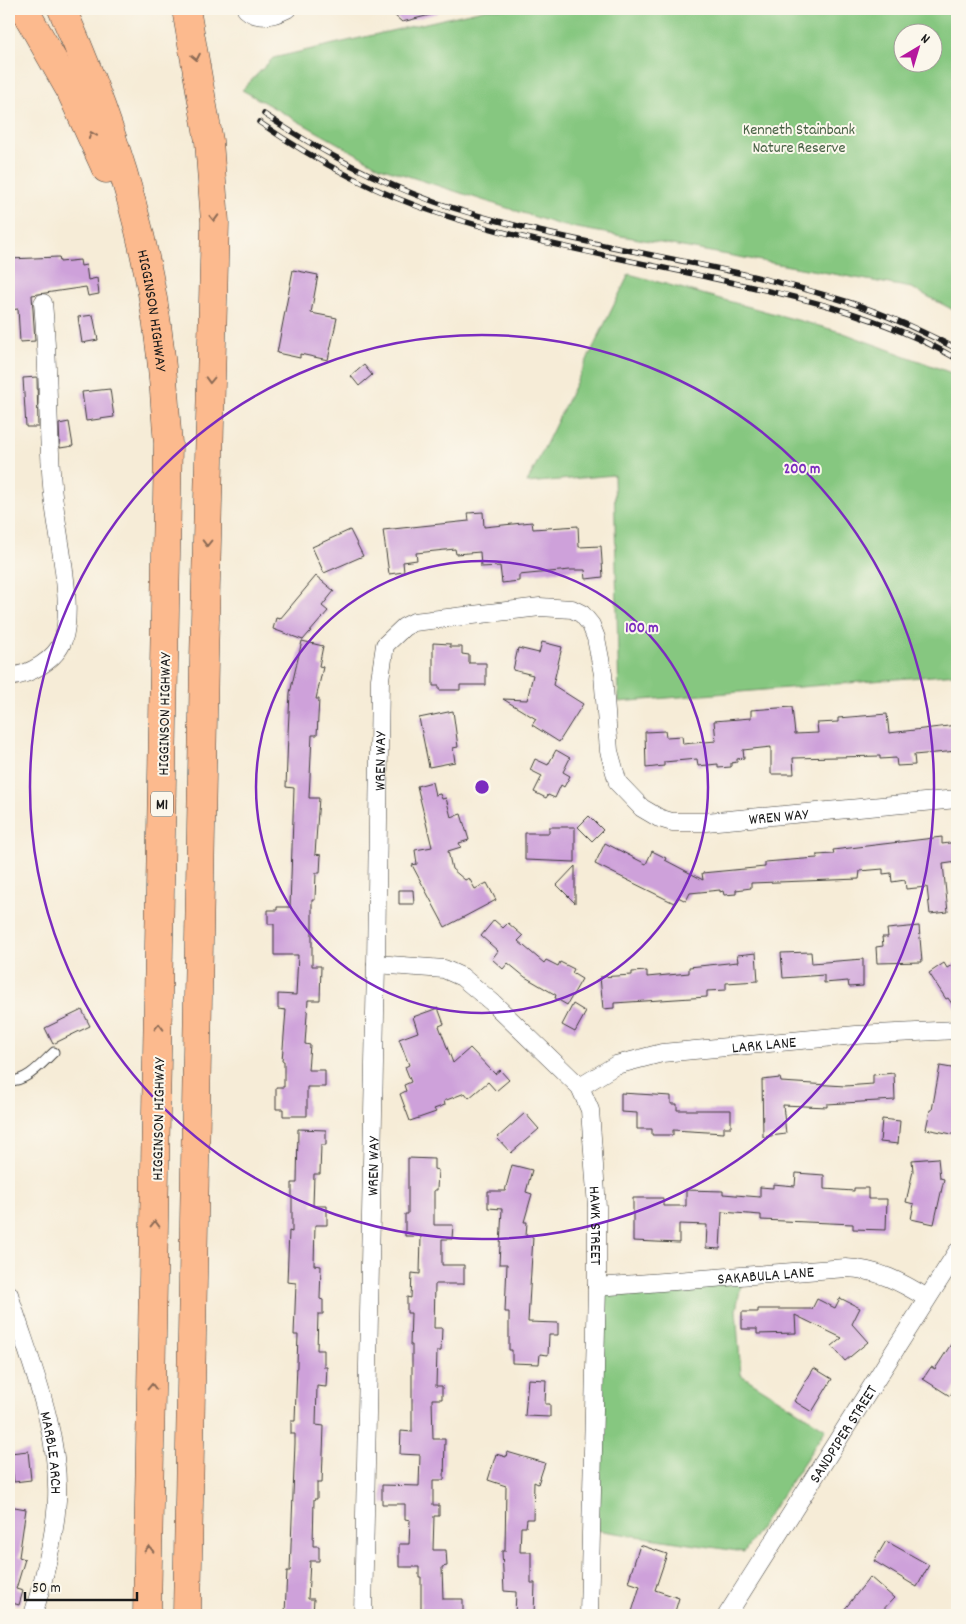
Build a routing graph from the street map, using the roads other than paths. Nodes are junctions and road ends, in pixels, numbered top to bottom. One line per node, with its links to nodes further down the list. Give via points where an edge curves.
1 (24, 9): 6 (highway, one-way to 1, via 86,122)
2 (62, 9): 6 (highway, HIGGINSON HIGHWAY / M1, via 122,164)
3 (186, 9): 21 (highway, one-way to 21, via 210,141 215,222 204,641)
4 (286, 9): 5 (street, via 275,14)
5 (252, 12)
6 (144, 260): 20 (highway, HIGGINSON HIGHWAY / M1, one-way to 6, via 168,443 160,348)
7 (43, 304): 8 (street, via 52,487 67,607 64,635 58,649 38,667)
8 (9, 677)
9 (957, 799): 10 (street, WREN WAY, via 706,822 672,822 658,818 627,795 611,767 603,674 596,638 582,614 572,609 540,607 414,622 385,645 381,665)
10 (376, 964): 14 (street, HAWK STREET, via 444,969 462,977); 22 (street, WREN WAY)
11 (957, 1030): 14 (street, LARK LANE, via 662,1053 616,1065)
12 (54, 1052): 13 (lane, via 30,1074)
13 (9, 1081)
14 (580, 1087): 16 (street, HAWK STREET, via 593,1119)
15 (957, 1252): 18 (street, SANDPIPER STREET)
16 (598, 1287): 18 (street, SAKABULA LANE, via 854,1268 889,1277); 23 (street, HAWK STREET)
17 (9, 1294): 19 (street, MARBLE ARCH, via 44,1402 57,1482 53,1531)
18 (927, 1298): 24 (street, SANDPIPER STREET)
19 (33, 1615)
20 (147, 1615)
21 (187, 1615)
22 (363, 1615)
23 (589, 1615)
24 (727, 1615)

